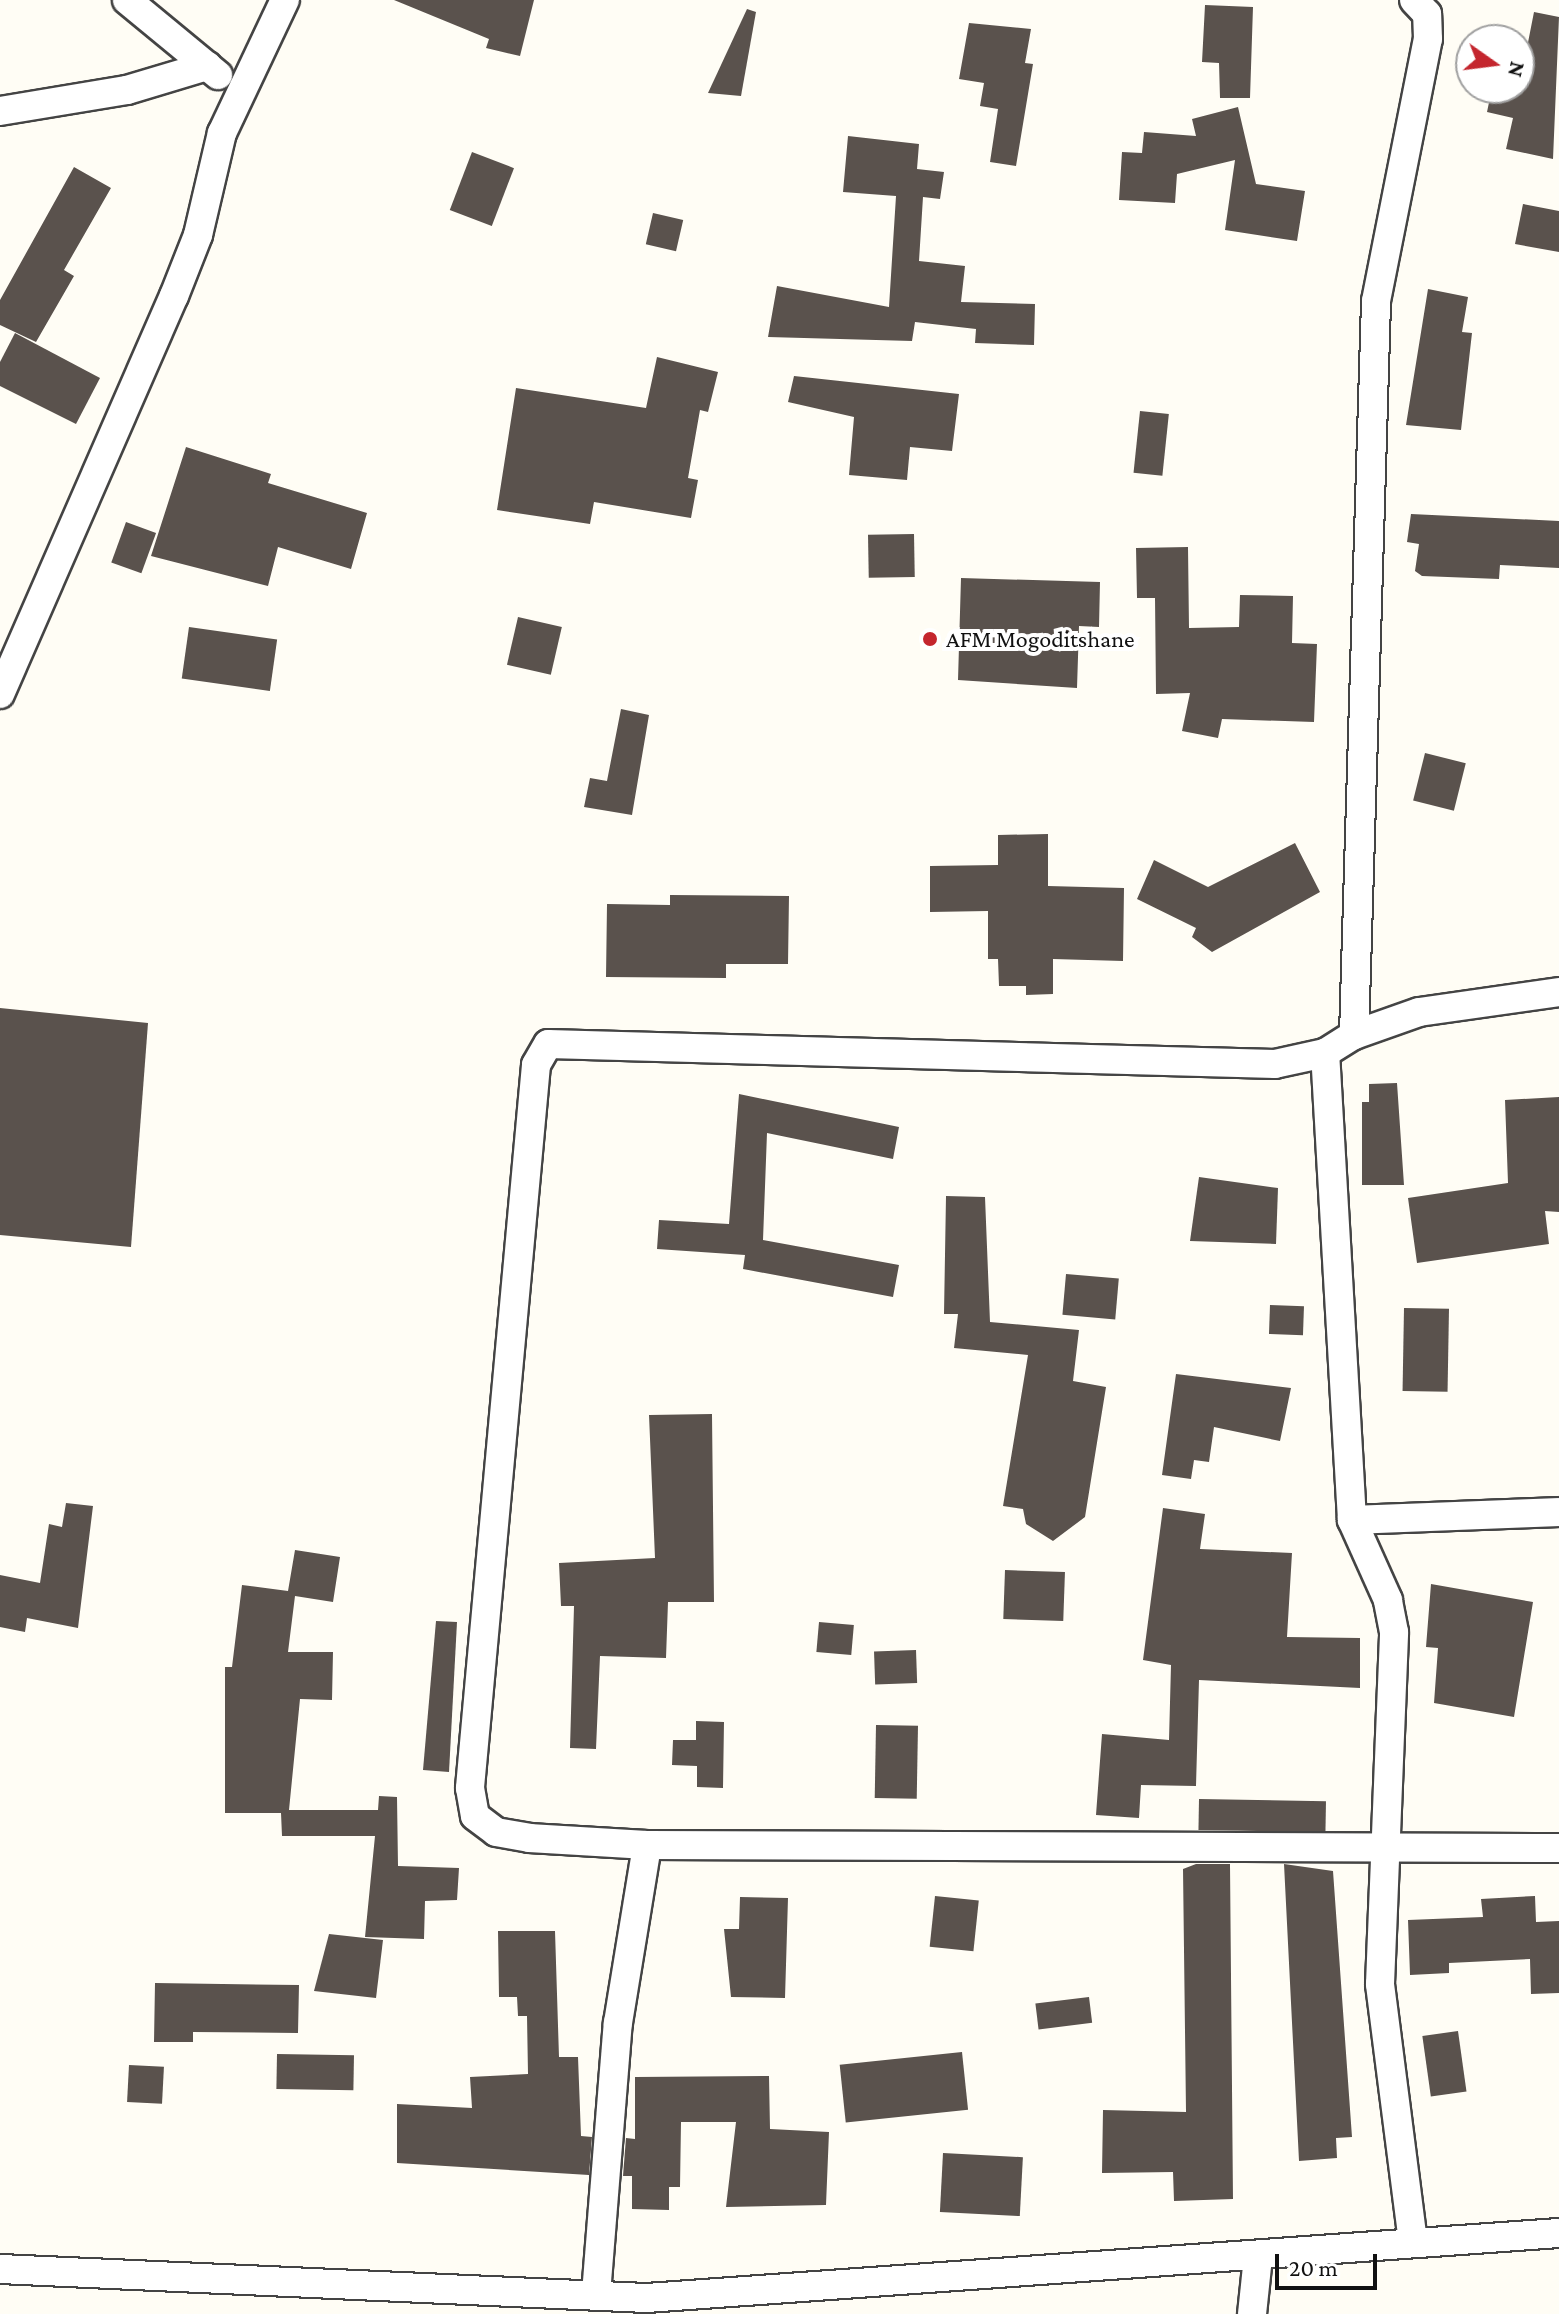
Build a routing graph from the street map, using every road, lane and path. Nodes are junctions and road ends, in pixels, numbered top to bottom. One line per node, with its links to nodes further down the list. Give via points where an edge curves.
1 (127, 0): 4 (street)
2 (285, 0): 5 (street)
3 (1414, 0): 9 (street, via 1427,14 1428,39 1376,301)
4 (207, 66): 5 (street); 6 (street, via 127,90)
5 (240, 94): 7 (street, via 222,133 194,247)
6 (0, 111)
7 (0, 694)
8 (1559, 992): 9 (street, via 1419,1012)
9 (1354, 1035): 10 (street)
10 (1325, 1053): 12 (street); 13 (street, via 1275,1064 548,1044 536,1065 470,1788 475,1816 496,1832)
11 (1559, 1512): 12 (street)
12 (1352, 1520): 15 (street, via 1388,1600 1394,1632)
13 (647, 1845): 15 (street, via 1013,1841); 20 (street, via 618,2023)
14 (1559, 1848): 15 (street)
15 (1383, 1852): 17 (street, via 1380,1984)
16 (1559, 2233): 17 (street)
17 (1413, 2242): 18 (street)
18 (1258, 2257): 20 (street, via 712,2295); 21 (street)
19 (0, 2269): 20 (street)
20 (596, 2294)
21 (1252, 2314)

